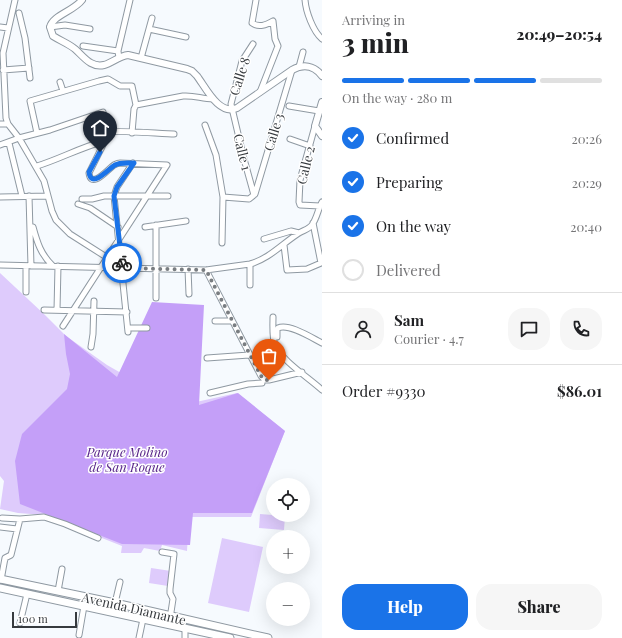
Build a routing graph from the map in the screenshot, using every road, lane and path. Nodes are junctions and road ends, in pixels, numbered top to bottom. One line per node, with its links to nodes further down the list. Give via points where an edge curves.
1 (15, 0): 9 (street)
2 (82, 0): 10 (street, via 54,20)
3 (130, 0): 20 (street)
4 (256, 0): 31 (street, via 252,22 264,26 273,21 278,46)
5 (304, 0): 15 (street, via 306,10)
6 (19, 14): 23 (street)
7 (152, 18): 12 (street)
8 (0, 28): 9 (street)
9 (8, 28): 19 (street)
10 (50, 28): 11 (street, via 65,25); 20 (street, via 54,36 75,49 89,62 105,64)
11 (90, 29)
12 (149, 29): 14 (street); 21 (street)
13 (322, 32): 15 (street)
14 (186, 37)
15 (321, 38)
16 (253, 44): 36 (street, Calle 8, via 242,61 231,99)
17 (83, 46): 20 (street)
18 (303, 52): 22 (street)
19 (1, 53): 24 (street)
20 (118, 55): 21 (street)
21 (141, 58): 32 (street, via 187,68)
22 (299, 67): 25 (street); 26 (street, via 310,67)
23 (29, 68): 24 (street); 27 (street)
24 (3, 70): 29 (street)
25 (292, 70): 31 (street); 55 (street, Calle 3)
26 (322, 76)
27 (30, 78)
28 (60, 82): 30 (street)
29 (2, 88): 40 (street)
30 (63, 92): 34 (street, via 98,80 111,80 120,86 132,86); 43 (street, via 30,101)
31 (260, 92): 36 (street)
32 (213, 99): 34 (street, via 183,96); 36 (street, via 221,107)
33 (322, 102): 37 (street, Calle 2)
34 (135, 105): 44 (street)
35 (289, 106): 37 (street)
36 (233, 110): 55 (street, Calle 1)
37 (319, 111): 42 (street, Calle 2)
38 (103, 112): 43 (street)
39 (0, 124): 40 (street)
40 (8, 124): 47 (street)
41 (205, 125): 63 (street, via 216,156)
42 (315, 126): 46 (street); 52 (street, Calle 2)
43 (37, 133): 47 (street)
44 (132, 133): 45 (street); 49 (street, via 110,132)
45 (174, 134)
46 (322, 136)
47 (19, 138): 50 (street); 54 (street)
48 (290, 140): 52 (street)
49 (105, 141): 53 (street, via 89,176 96,179 115,164); 54 (street, via 88,145)
50 (9, 143): 51 (street); 57 (street)
51 (0, 145)
52 (310, 146): 66 (street, Calle 2, via 299,188 299,202 300,205)
53 (134, 163): 60 (street, via 117,187); 61 (street, via 167,165)
54 (37, 166): 59 (street)
55 (254, 195): 63 (street, via 249,199)
56 (0, 196): 57 (street)
57 (22, 196): 58 (street)
58 (29, 196): 59 (street); 67 (street)
59 (48, 196): 78 (street, via 56,220 63,228)
60 (114, 196): 61 (street); 64 (street); 71 (street)
61 (147, 196): 62 (street); 75 (street)
62 (168, 196)
63 (223, 197): 76 (street)
64 (82, 199)
65 (78, 204): 71 (street, via 90,208)
66 (321, 204): 69 (street)
67 (31, 221): 81 (street); 82 (street, via 45,259)
68 (186, 221): 70 (street)
69 (313, 223): 73 (street); 77 (street, via 320,264 307,269 286,270)
70 (156, 225): 72 (street); 85 (street)
71 (118, 227): 75 (street)
72 (145, 227)
73 (299, 233): 74 (street, via 291,232); 77 (street)
74 (264, 239)
75 (119, 240): 78 (street); 84 (street)
76 (222, 243)
77 (284, 245): 79 (street)
78 (108, 258): 83 (street); 84 (street)
79 (250, 264): 87 (street); 88 (street)
80 (0, 265): 81 (street)
81 (28, 266): 82 (street); 89 (street)
82 (56, 266): 83 (street); 94 (street)
83 (102, 268): 84 (street); 95 (street)
84 (122, 268): 85 (street); 97 (street)
85 (157, 269): 86 (street); 91 (street)
86 (188, 269): 87 (street); 90 (street)
87 (206, 270): 100 (street)
88 (250, 285)
89 (26, 292)
90 (189, 294)
91 (156, 298)
92 (94, 301): 96 (street)
93 (44, 310): 94 (street)
94 (57, 310): 95 (street)
95 (73, 311): 96 (street); 101 (street)
96 (94, 312): 97 (street); 104 (street)
97 (127, 312): 102 (street, via 128,330)
98 (273, 317): 105 (street, via 275,344)
99 (215, 321): 100 (street)
100 (231, 321): 106 (street)
101 (63, 326)
102 (147, 328)
103 (322, 342): 105 (street, via 281,326 277,330)
104 (91, 347)
105 (278, 349): 108 (street)
106 (249, 355): 107 (street); 109 (street)
107 (207, 358)
108 (302, 372): 109 (street); 111 (street)
109 (263, 381): 110 (street); 112 (street)
110 (235, 390)
111 (322, 390)
112 (210, 393)
113 (2, 518): 114 (street)
114 (20, 519): 116 (street); 117 (street, via 44,517)
115 (0, 527): 116 (street)
116 (17, 529): 120 (street, via 11,554 5,558)
117 (98, 538)
118 (162, 552): 129 (street, via 174,554)
119 (62, 568): 123 (street)
120 (0, 580): 123 (main road, Avenida Diamante)
121 (120, 582): 127 (street)
122 (0, 588): 125 (main road, Avenida Diamante)
123 (58, 591): 124 (main road, Avenida Diamante)
124 (68, 593): 126 (main road); 127 (main road, Avenida Diamante)
125 (27, 594): 126 (main road, Avenida Diamante); 131 (street)
126 (66, 602): 128 (main road, Avenida Diamante)
127 (115, 603): 129 (main road, Avenida Diamante)
128 (84, 606): 130 (main road, Avenida Diamante); 134 (street)
129 (170, 616): 132 (street); 135 (main road, Avenida Diamante)
130 (143, 619): 132 (main road, Avenida Diamante); 136 (street)
131 (20, 623)
132 (169, 624): 133 (main road, Avenida Diamante)
133 (185, 628): 137 (street); 138 (main road, Avenida Diamante)
134 (79, 635)
135 (249, 636): 139 (main road, Avenida Diamante)
136 (139, 638)
137 (184, 638)
138 (230, 638)
139 (268, 638)

